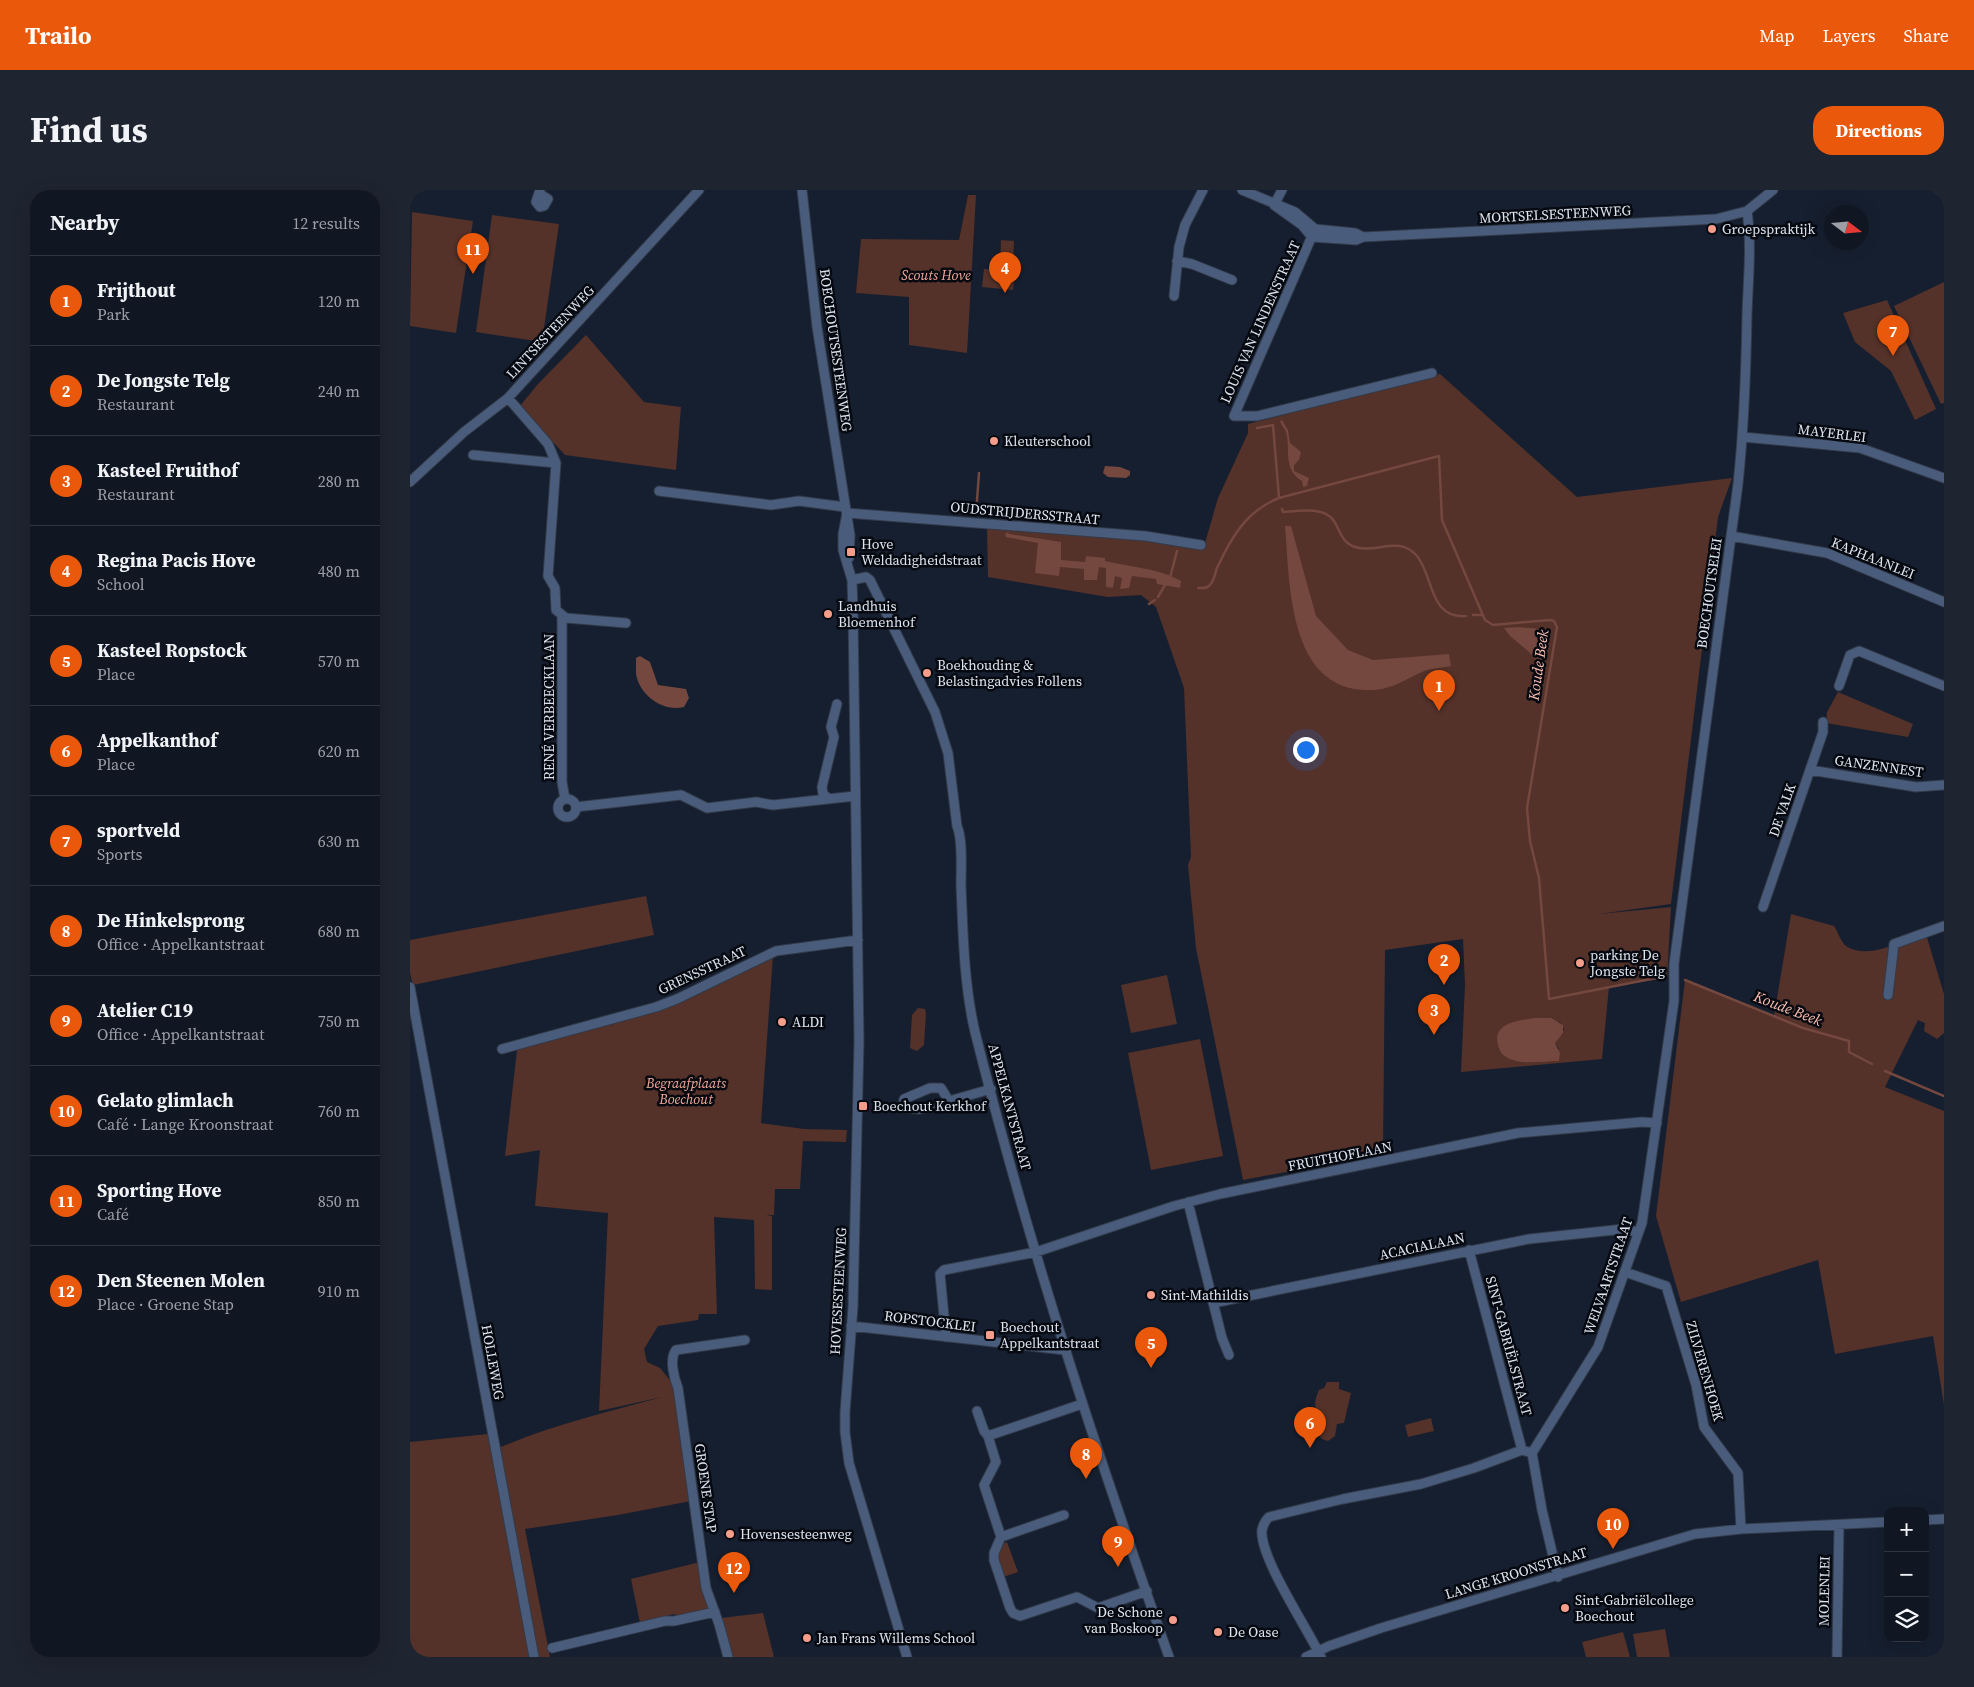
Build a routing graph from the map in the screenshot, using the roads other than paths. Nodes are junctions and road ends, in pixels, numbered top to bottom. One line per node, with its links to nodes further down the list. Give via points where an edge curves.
1 (699, 190): 16 (street, LINTSESTEENWEG)
2 (802, 190): 23 (street, BOECHOUTSESTEENWEG, via 817,327)
3 (1203, 190): 12 (street, via 1185,226)
4 (1242, 190): 9 (street)
5 (1282, 190): 9 (street)
6 (1773, 190): 10 (street)
7 (1938, 190): 8 (street)
8 (1944, 191)
9 (1274, 204): 11 (street)
10 (1747, 211): 11 (street, MORTSELSESTEENWEG, via 1716,219 1364,236); 17 (street, BOECHOUTSELEI, via 1750,232)
11 (1314, 233): 15 (street, LOUIS VAN LINDENSTRAAT, via 1234,416 1244,418)
12 (1177, 261): 13 (street); 14 (street)
13 (1232, 280)
14 (1174, 296)
15 (1432, 373)
16 (508, 398): 19 (street, via 548,444); 21 (street, LINTSESTEENWEG, via 464,432)
17 (1743, 437): 20 (street, MAYERLEI, via 1860,448); 24 (street, BOECHOUTSELEI)
18 (473, 455): 19 (street)
19 (556, 463): 28 (street, RENÉ VERBEECKLAAN, via 548,576 555,588 556,610)
20 (1944, 478)
21 (410, 482)
22 (660, 491): 23 (street, OUDSTRIJDERSSTRAAT, via 771,505 799,501)
23 (846, 510): 25 (street, OUDSTRIJDERSSTRAAT, via 1145,536); 26 (street, BOECHOUTSESTEENWEG, via 844,560)
24 (1732, 536): 27 (street, KAPHAANLEI, via 1827,554); 44 (street, BOECHOUTSELEI)
25 (1201, 545)
26 (851, 578): 36 (street, BOECHOUTSESTEENWEG); 48 (street, APPELKANTSTRAAT, via 870,580 928,696 948,753 960,834 967,978 975,1030)
27 (1944, 602)
28 (562, 615): 29 (street, RENÉ VERBEECKLAAN); 37 (street, RENÉ VERBEECKLAAN, via 562,782)
29 (626, 623)
30 (1839, 686): 31 (street, via 1850,655 1859,651)
31 (1944, 686)
32 (836, 704): 38 (street, via 831,727 834,737 822,787)
33 (1823, 722): 34 (street, DE VALK, via 1823,732)
34 (1810, 770): 35 (street, GANZENNEST, via 1916,788); 40 (street, DE VALK)
35 (1944, 785)
36 (856, 796): 38 (street); 41 (street, BOECHOUTSESTEENWEG)
37 (565, 799): 39 (street, via 572,800); 39 (street, via 558,805 561,815 570,817)
38 (829, 799): 39 (street, via 708,808 681,795)
39 (576, 807)
40 (1763, 907)
41 (857, 918): 43 (street, HOVESESTEENWEG)
42 (1944, 926): 46 (street, via 1894,944)
43 (858, 940): 47 (street, GRENSSTRAAT, via 776,951 663,1004); 57 (street, HOVESESTEENWEG, via 859,1041)
44 (1674, 978): 50 (street, WELVAARTSTRAAT, via 1674,1001)
45 (410, 987): 79 (street, HOLLEWEG)
46 (1888, 995)
47 (502, 1049)
48 (991, 1089): 49 (street); 54 (street, APPELKANTSTRAAT)
49 (949, 1101): 49 (street, via 941,1088 930,1088 904,1099 904,1108 944,1106)
50 (1657, 1123): 51 (street, FRUITHOFLAAN, via 1518,1133); 52 (street, WELVAARTSTRAAT, via 1643,1219)
51 (1188, 1202): 54 (street, FRUITHOFLAAN); 56 (street)
52 (1638, 1232): 53 (street, ACACIALAAN, via 1624,1230 1556,1235); 55 (street, WELVAARTSTRAAT)
53 (1470, 1250): 56 (street, ACACIALAAN); 65 (street, SINT-GABRIËLSTRAAT)
54 (1036, 1252): 58 (street, FRUITHOFLAAN, via 944,1270 940,1274); 60 (street, APPELKANTSTRAAT)
55 (1625, 1272): 66 (street, WELVAARTSTRAAT, via 1598,1347); 72 (street, ZILVERENHOEK, via 1666,1286 1696,1385 1704,1427 1738,1473)
56 (1213, 1303): 61 (street)
57 (851, 1326): 58 (street, ROPSTOCKLEI); 81 (street, HOVESESTEENWEG, via 846,1448)
58 (946, 1337): 60 (street, ROPSTOCKLEI)
59 (745, 1340): 76 (street, GROENE STAP, via 674,1352 674,1378 706,1588)
60 (1065, 1350): 62 (street, APPELKANTSTRAAT)
61 (1229, 1355)
62 (1082, 1404): 64 (street); 75 (street, APPELKANTSTRAAT)
63 (977, 1412): 64 (street)
64 (988, 1436): 73 (street, via 996,1462 984,1485)
65 (1522, 1450): 66 (street); 78 (street, via 1421,1484 1269,1517 1264,1523 1262,1538 1270,1560)
66 (1532, 1453): 74 (street)
67 (1064, 1515): 73 (street)
68 (1944, 1518): 69 (street)
69 (1929, 1520)
70 (1884, 1522): 71 (street, LANGE KROONSTRAAT)
71 (1839, 1525): 72 (street, LANGE KROONSTRAAT); 84 (street, MOLENLEI)
72 (1741, 1529): 74 (street, LANGE KROONSTRAAT, via 1673,1540)
73 (1001, 1537): 75 (street, via 994,1560 1010,1608 1016,1615 1077,1597 1098,1608)
74 (1558, 1577): 78 (street, LANGE KROONSTRAAT, via 1381,1628)
75 (1148, 1591): 82 (street, APPELKANTSTRAAT)
76 (715, 1612): 77 (street); 80 (street, GROENE STAP)
77 (552, 1648)
78 (1319, 1654): 83 (street, LANGE KROONSTRAAT)
79 (534, 1657)
80 (728, 1657)
81 (907, 1657)
82 (1169, 1657)
83 (1306, 1657)
84 (1837, 1657)

